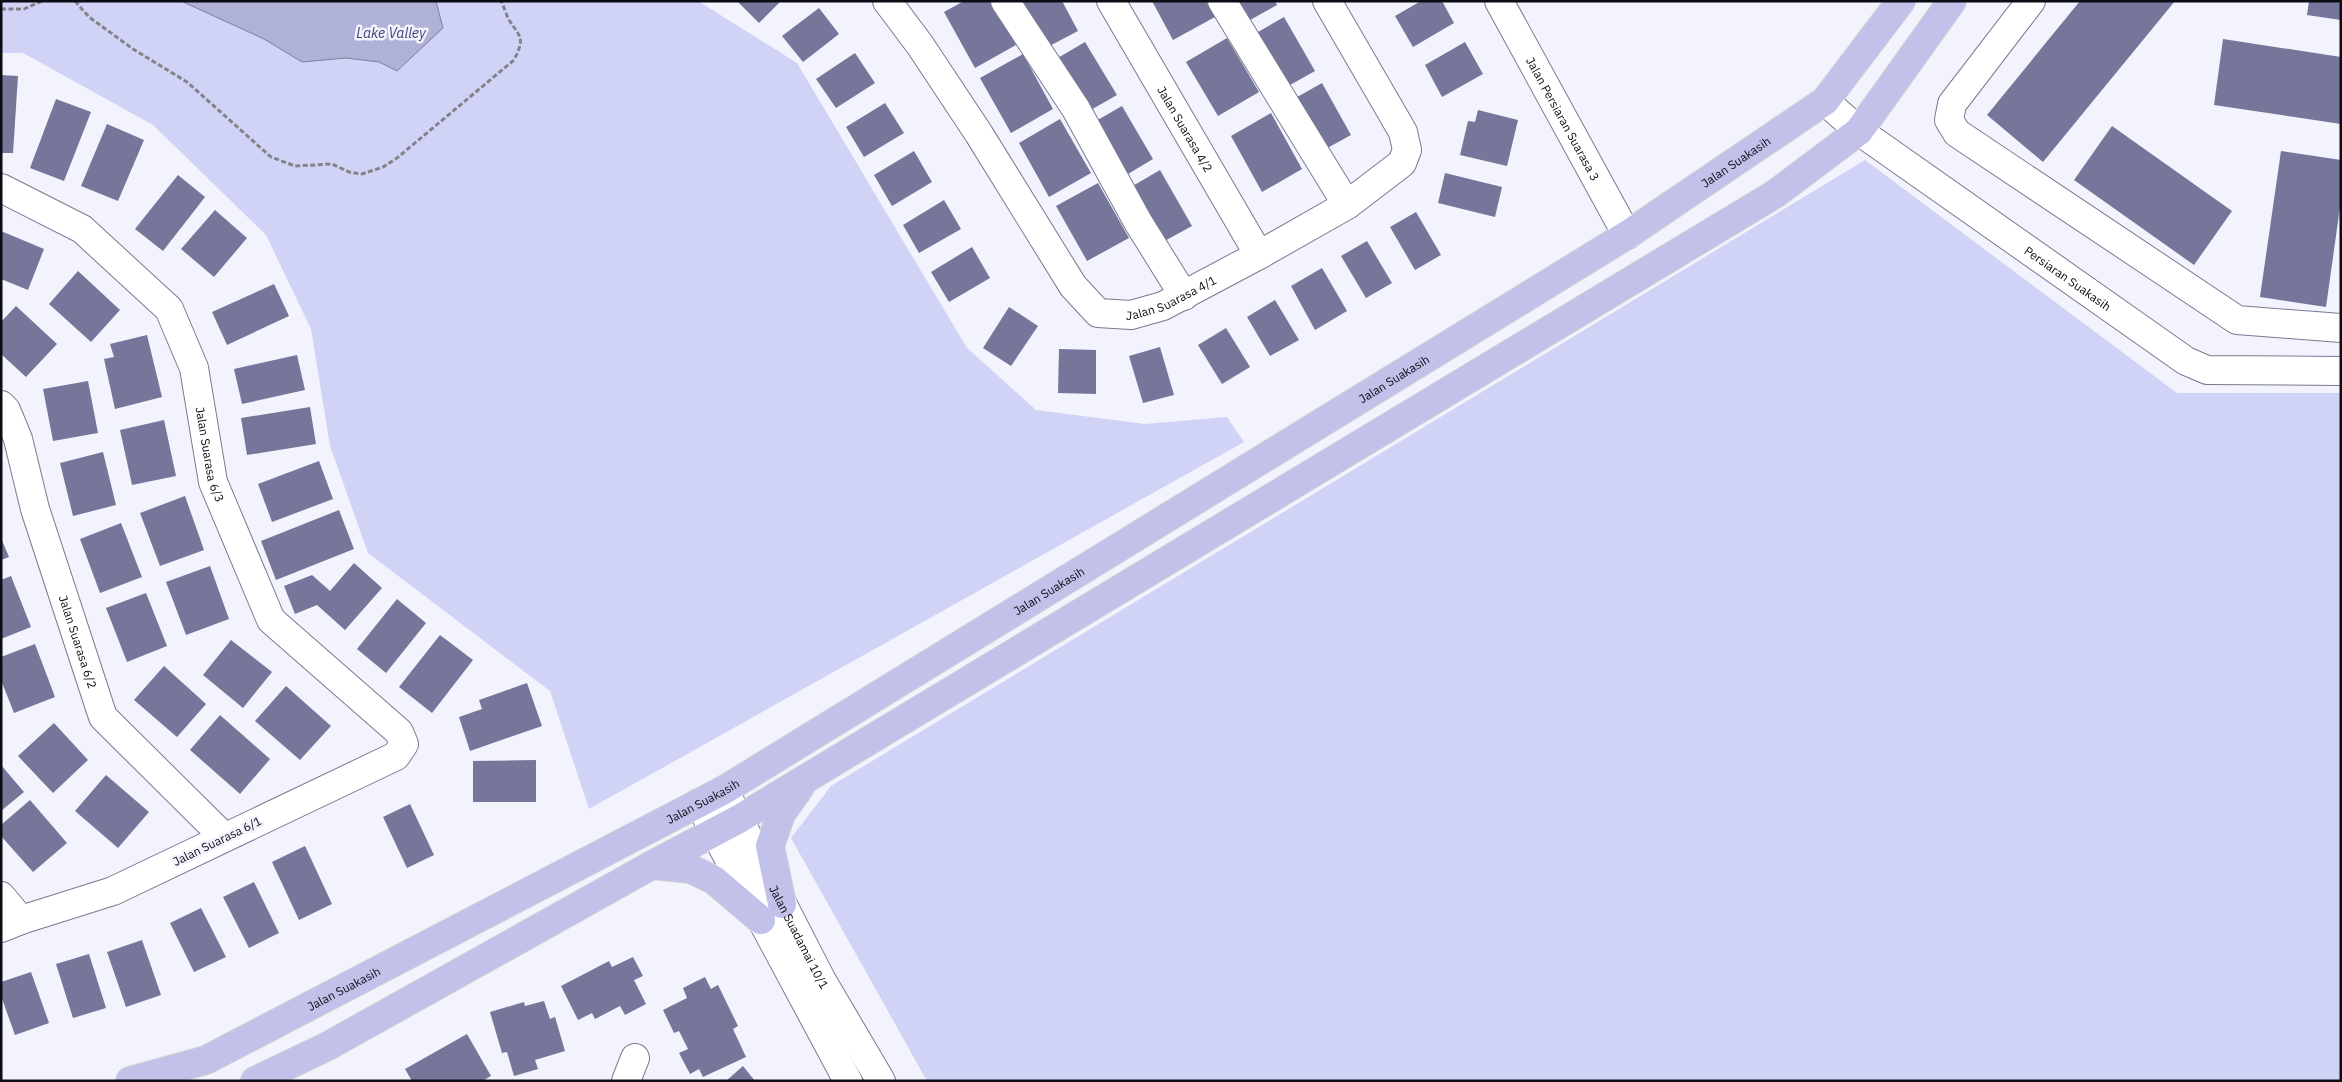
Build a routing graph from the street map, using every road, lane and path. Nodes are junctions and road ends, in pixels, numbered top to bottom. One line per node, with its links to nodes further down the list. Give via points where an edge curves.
1 (42, 1): 13 (path, via 24,9)
2 (75, 1): 3 (path, via 89,17 133,49 187,82 271,157 295,166 332,164 362,174 383,167 396,158 514,60 521,46 519,33 508,19)
3 (501, 1)
4 (887, 1): 20 (street, Jalan Suarasa 4/1, via 979,134 1073,286 1098,313 1131,315)
5 (1005, 1): 20 (street, via 1076,109 1138,222)
6 (1111, 1): 19 (street, Jalan Suarasa 4/2)
7 (1222, 1): 17 (street)
8 (1327, 1): 17 (street, Jalan Suarasa 4/1, via 1403,132 1407,150 1402,163)
9 (1499, 1): 18 (street, Jalan Persiaran Suarasa 3)
10 (1902, 1): 14 (main road, Jalan Suakasih)
11 (1952, 1): 15 (main road)
12 (2031, 1): 21 (street, via 1952,104 1949,120 1958,132 2237,320)
13 (1, 9)
14 (1825, 101): 15 (street, Persiaran Suakasih); 18 (main road, Jalan Suakasih)
15 (1859, 131): 22 (street, Persiaran Suakasih, via 2186,361 2208,370); 25 (main road, via 1775,194)
16 (1, 188): 24 (street, Jalan Suarasa 6/3, via 82,229 169,309 194,368 213,482 271,620 399,732)
17 (1347, 204): 19 (street, Jalan Suarasa 4/1)
18 (1628, 235): 26 (main road, Jalan Suakasih)
19 (1260, 255): 20 (street, Jalan Suarasa 4/1)
20 (1184, 296)
21 (2341, 328)
22 (2339, 363)
23 (1, 405): 30 (street, Jalan Suarasa 6/2, via 18,439 35,509 103,717)
24 (404, 744): 30 (street, Jalan Suarasa 6/1, via 396,756)
25 (805, 780): 28 (main road); 33 (main road, via 781,814 770,846)
26 (724, 790): 27 (main road, Jalan Suakasih); 28 (street, Jalan Suadamai 10/1)
27 (699, 803): 29 (street, Jalan Suadamai 10/1); 35 (main road, Jalan Suakasih, via 206,1060)
28 (739, 819): 29 (main road); 33 (street, Jalan Suadamai 10/1)
29 (714, 833): 31 (main road); 33 (street, Jalan Suadamai 10/1)
30 (224, 837): 34 (street, Jalan Suarasa 6/1, via 113,891)
31 (652, 865): 33 (main road, via 691,869); 36 (main road, via 328,1046)
32 (1, 896): 34 (street, Jalan Suarasa 6/1)
33 (771, 912): 37 (street, Jalan Suadamai 10/1); 38 (street, Jalan Suadamai 10/1, via 821,979)
34 (11, 924)
35 (130, 1081)
36 (255, 1081)
37 (848, 1081)
38 (881, 1081)

